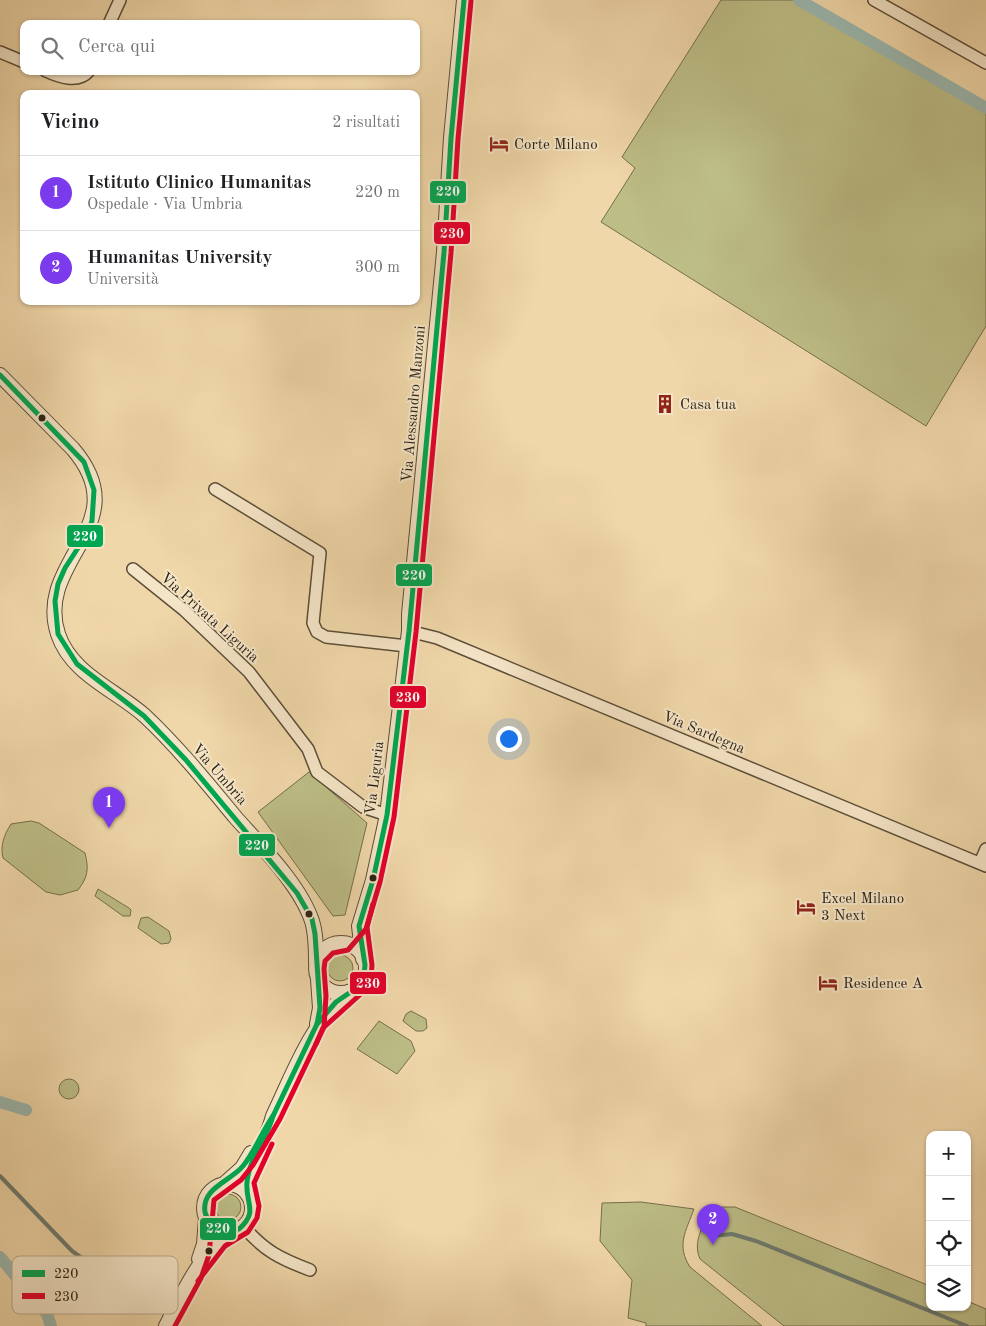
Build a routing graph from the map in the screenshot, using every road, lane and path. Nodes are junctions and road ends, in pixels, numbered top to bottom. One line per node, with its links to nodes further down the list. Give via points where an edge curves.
1 (120, 0): 4 (street)
2 (464, 0): 13 (street, Via Alessandro Manzoni)
3 (874, 0): 7 (street)
4 (112, 20)
5 (0, 52): 6 (street)
6 (20, 60)
7 (986, 63)
8 (55, 75): 9 (street, via 76,78)
9 (86, 75)
10 (0, 374): 18 (street, Via Umbria, via 84,462 94,490 92,521 58,584 55,601 58,634 77,664 144,716 186,760 292,885)
11 (215, 490): 14 (street, via 320,553 312,623 318,632 326,637)
12 (133, 569): 15 (street, Via Privata Liguria, via 184,610 249,672 308,750 318,772 363,807)
13 (409, 631): 14 (street, Via Liguria); 17 (street, Via Sardegna, via 437,638)
14 (407, 646): 15 (street, Via Liguria)
15 (387, 815): 19 (street, Via Liguria)
16 (986, 848): 17 (street)
17 (983, 865)
18 (312, 919): 20 (street); 22 (street, Via Umbria)
19 (359, 926): 20 (street, Via Liguria); 21 (street, Via Liguria)
20 (338, 944): 21 (street, via 353,947); 22 (street, via 326,948)
21 (364, 959): 24 (street, via 364,976 358,987)
22 (316, 962): 23 (street)
23 (318, 979): 24 (street, via 331,991); 25 (street, via 320,1008)
24 (349, 992): 25 (street)
25 (317, 1024): 26 (street)
26 (273, 1116): 27 (street, via 242,1168); 28 (street, via 270,1131 246,1182)
27 (223, 1185): 28 (street, via 236,1186); 29 (street, via 211,1191 206,1198)
28 (248, 1195): 30 (street, via 252,1210)
29 (206, 1218): 30 (street, via 217,1229); 31 (street, via 204,1244)
30 (238, 1229): 31 (street, via 220,1240); 32 (street, via 272,1254)
31 (196, 1269): 33 (street)
32 (310, 1270)
33 (178, 1303)
34 (172, 1314): 35 (street)
35 (166, 1326)

